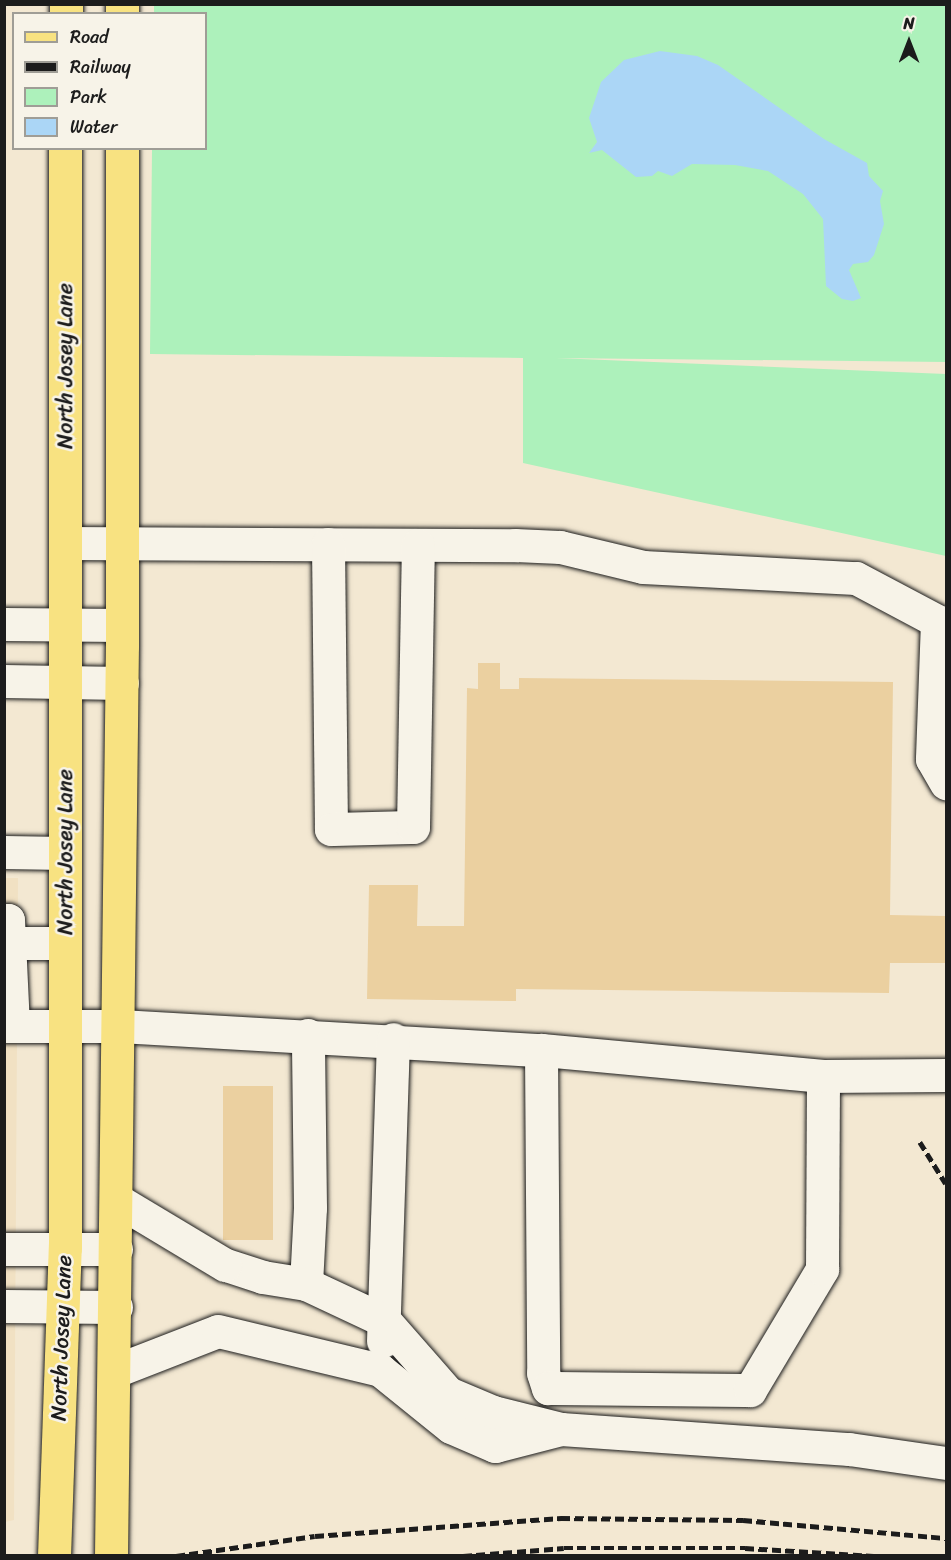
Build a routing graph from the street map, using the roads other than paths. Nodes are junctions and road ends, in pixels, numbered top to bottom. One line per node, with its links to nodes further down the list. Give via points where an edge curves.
1 (65, 150): 3 (main road, North Josey Lane)
2 (123, 150): 4 (main road)
3 (65, 543): 4 (street); 9 (main road, North Josey Lane)
4 (123, 544): 5 (street); 10 (main road)
5 (328, 544): 6 (street); 6 (street, via 331,829 413,826)
6 (418, 544): 7 (street, via 560,547 643,567 856,578)
7 (942, 622): 14 (street, via 932,759)
8 (4, 624): 9 (street)
9 (64, 625): 10 (street); 12 (main road, North Josey Lane)
10 (123, 625): 13 (main road)
11 (4, 681): 12 (street)
12 (64, 682): 13 (street); 16 (main road, North Josey Lane)
13 (122, 683): 21 (main road)
14 (946, 783)
15 (4, 852): 16 (street)
16 (64, 853): 18 (main road, North Josey Lane)
17 (7, 932): 18 (street); 19 (street)
18 (64, 943): 20 (main road, North Josey Lane)
19 (9, 1026): 20 (street)
20 (64, 1026): 21 (street); 28 (main road, North Josey Lane)
21 (119, 1026): 22 (street); 27 (main road)
22 (308, 1035): 23 (street); 31 (street, via 310,1208)
23 (393, 1039): 24 (street); 35 (street)
24 (541, 1050): 26 (street); 26 (street, via 543,1373 548,1388 750,1390 822,1269)
25 (946, 1075): 26 (street)
26 (822, 1076)
27 (117, 1200): 30 (main road); 31 (street, via 225,1265 263,1277)
28 (64, 1248): 29 (street); 30 (street); 33 (main road, North Josey Lane)
29 (4, 1249)
30 (117, 1249): 34 (main road)
31 (306, 1284): 35 (street)
32 (4, 1306): 33 (street)
33 (62, 1307): 34 (street); 40 (main road, North Josey Lane)
34 (117, 1307): 37 (main road)
35 (386, 1321): 36 (street); 38 (street, via 448,1393 493,1412)
36 (380, 1370): 37 (street, via 218,1331); 38 (street, via 450,1427 495,1446)
37 (115, 1371): 41 (main road)
38 (561, 1429): 39 (street, via 849,1449)
39 (946, 1463)
40 (54, 1556)
41 (111, 1556)

